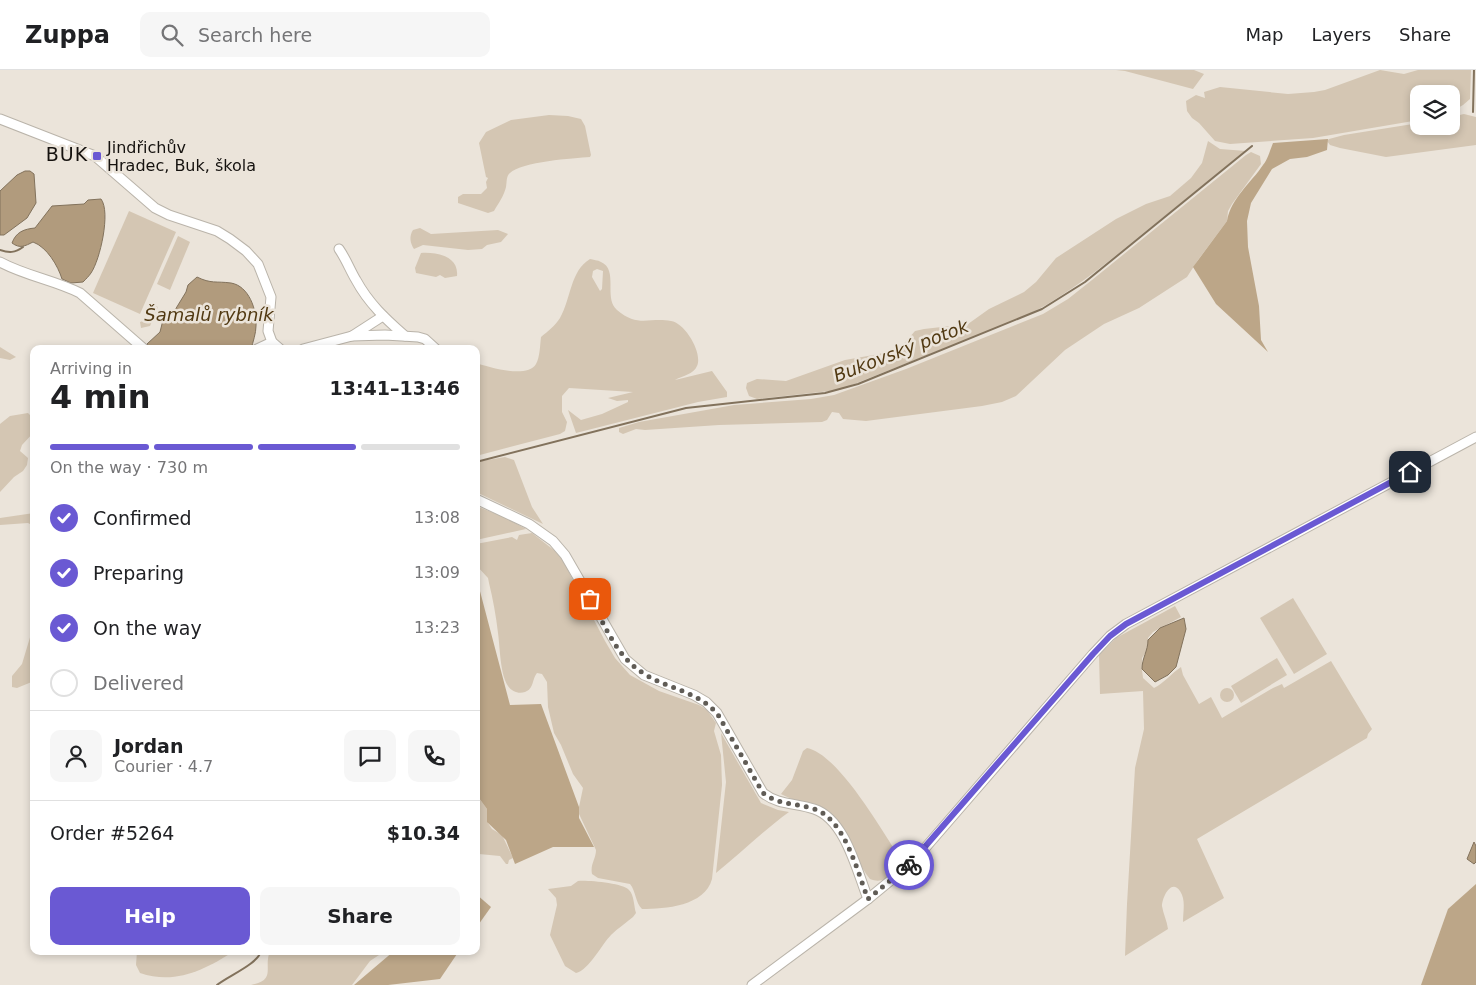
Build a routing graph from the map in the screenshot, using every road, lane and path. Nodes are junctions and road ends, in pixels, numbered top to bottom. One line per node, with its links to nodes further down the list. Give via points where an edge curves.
1 (0, 119): 7 (street, via 96,156 155,208 217,231 246,251 258,264 271,296 268,331)
2 (339, 249): 4 (street, via 356,281)
3 (0, 262): 8 (street, via 80,293)
4 (383, 316): 5 (street); 6 (street)
5 (352, 336): 6 (street); 11 (street)
6 (405, 336): 12 (street, via 425,339)
7 (272, 342): 9 (street); 10 (street)
8 (139, 345)
9 (266, 345)
10 (275, 345)
11 (318, 345)
12 (432, 345)
13 (1476, 437): 15 (street, via 1126,624 1110,636 913,862)
14 (480, 501): 15 (street, via 529,524 554,541 625,659 644,674 706,702 717,713 763,793 770,799 816,810 836,825)
15 (868, 899): 16 (street)
16 (752, 985)

